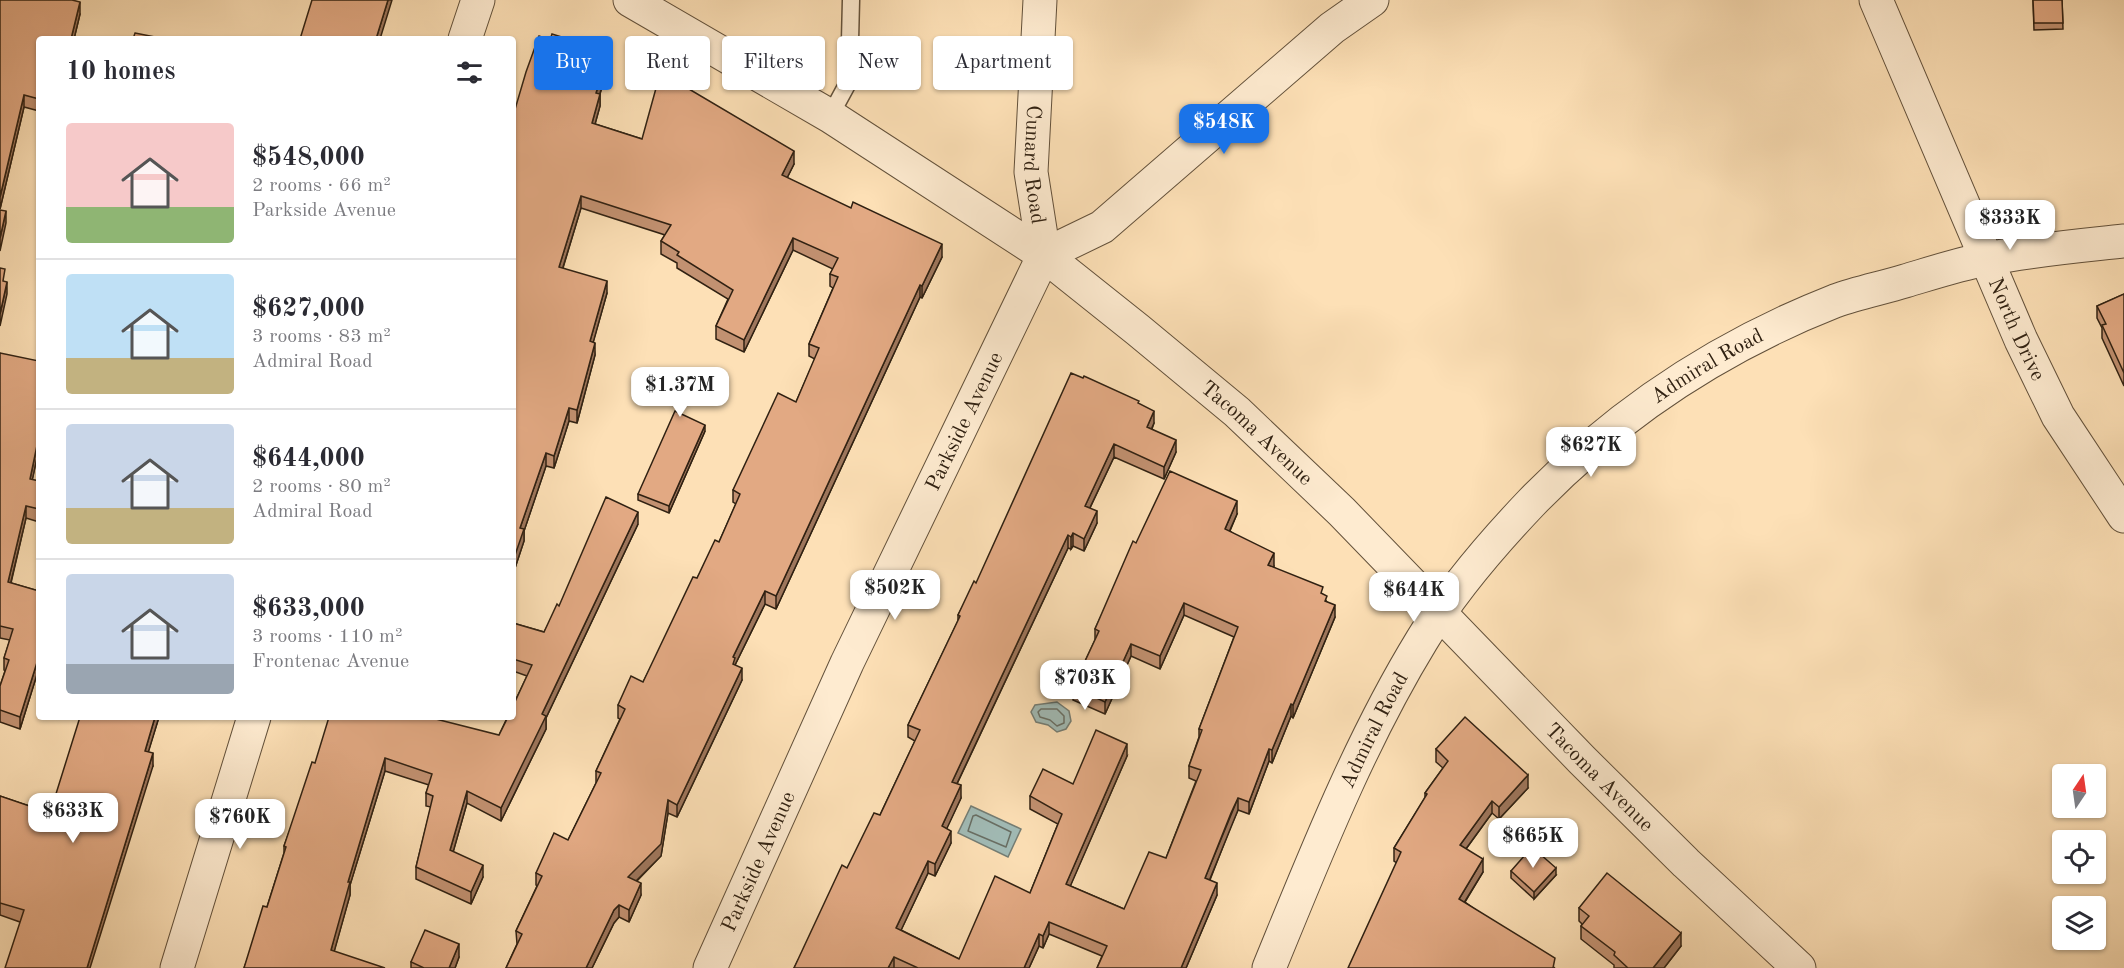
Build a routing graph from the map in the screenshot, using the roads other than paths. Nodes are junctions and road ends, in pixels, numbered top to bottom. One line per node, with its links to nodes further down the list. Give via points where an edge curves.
1 (478, 0): 7 (street)
2 (630, 0): 8 (street, Tacoma Avenue)
3 (851, 0): 8 (lane, via 849,81)
4 (1040, 0): 10 (street, Cunard Road, via 1031,172)
5 (1372, 0): 10 (street, via 1332,28 1102,228)
6 (1876, 0): 11 (street, North Drive)
7 (466, 36)
8 (830, 116): 10 (street, Tacoma Avenue)
9 (2124, 241): 11 (street, Admiral Road)
10 (1044, 255): 13 (street, Tacoma Avenue, via 1237,412 1342,512); 17 (street, Parkside Avenue, via 847,663)
11 (1986, 259): 12 (street, North Drive, via 2058,416); 13 (street, Admiral Road, via 1838,300 1764,332 1693,371 1573,460 1500,536)
12 (2124, 516)
13 (1440, 614): 15 (street, Tacoma Avenue); 18 (street, Admiral Road, via 1379,716)
14 (253, 720): 16 (street)
15 (1782, 962)
16 (177, 968)
17 (710, 968)
18 (1269, 968)

